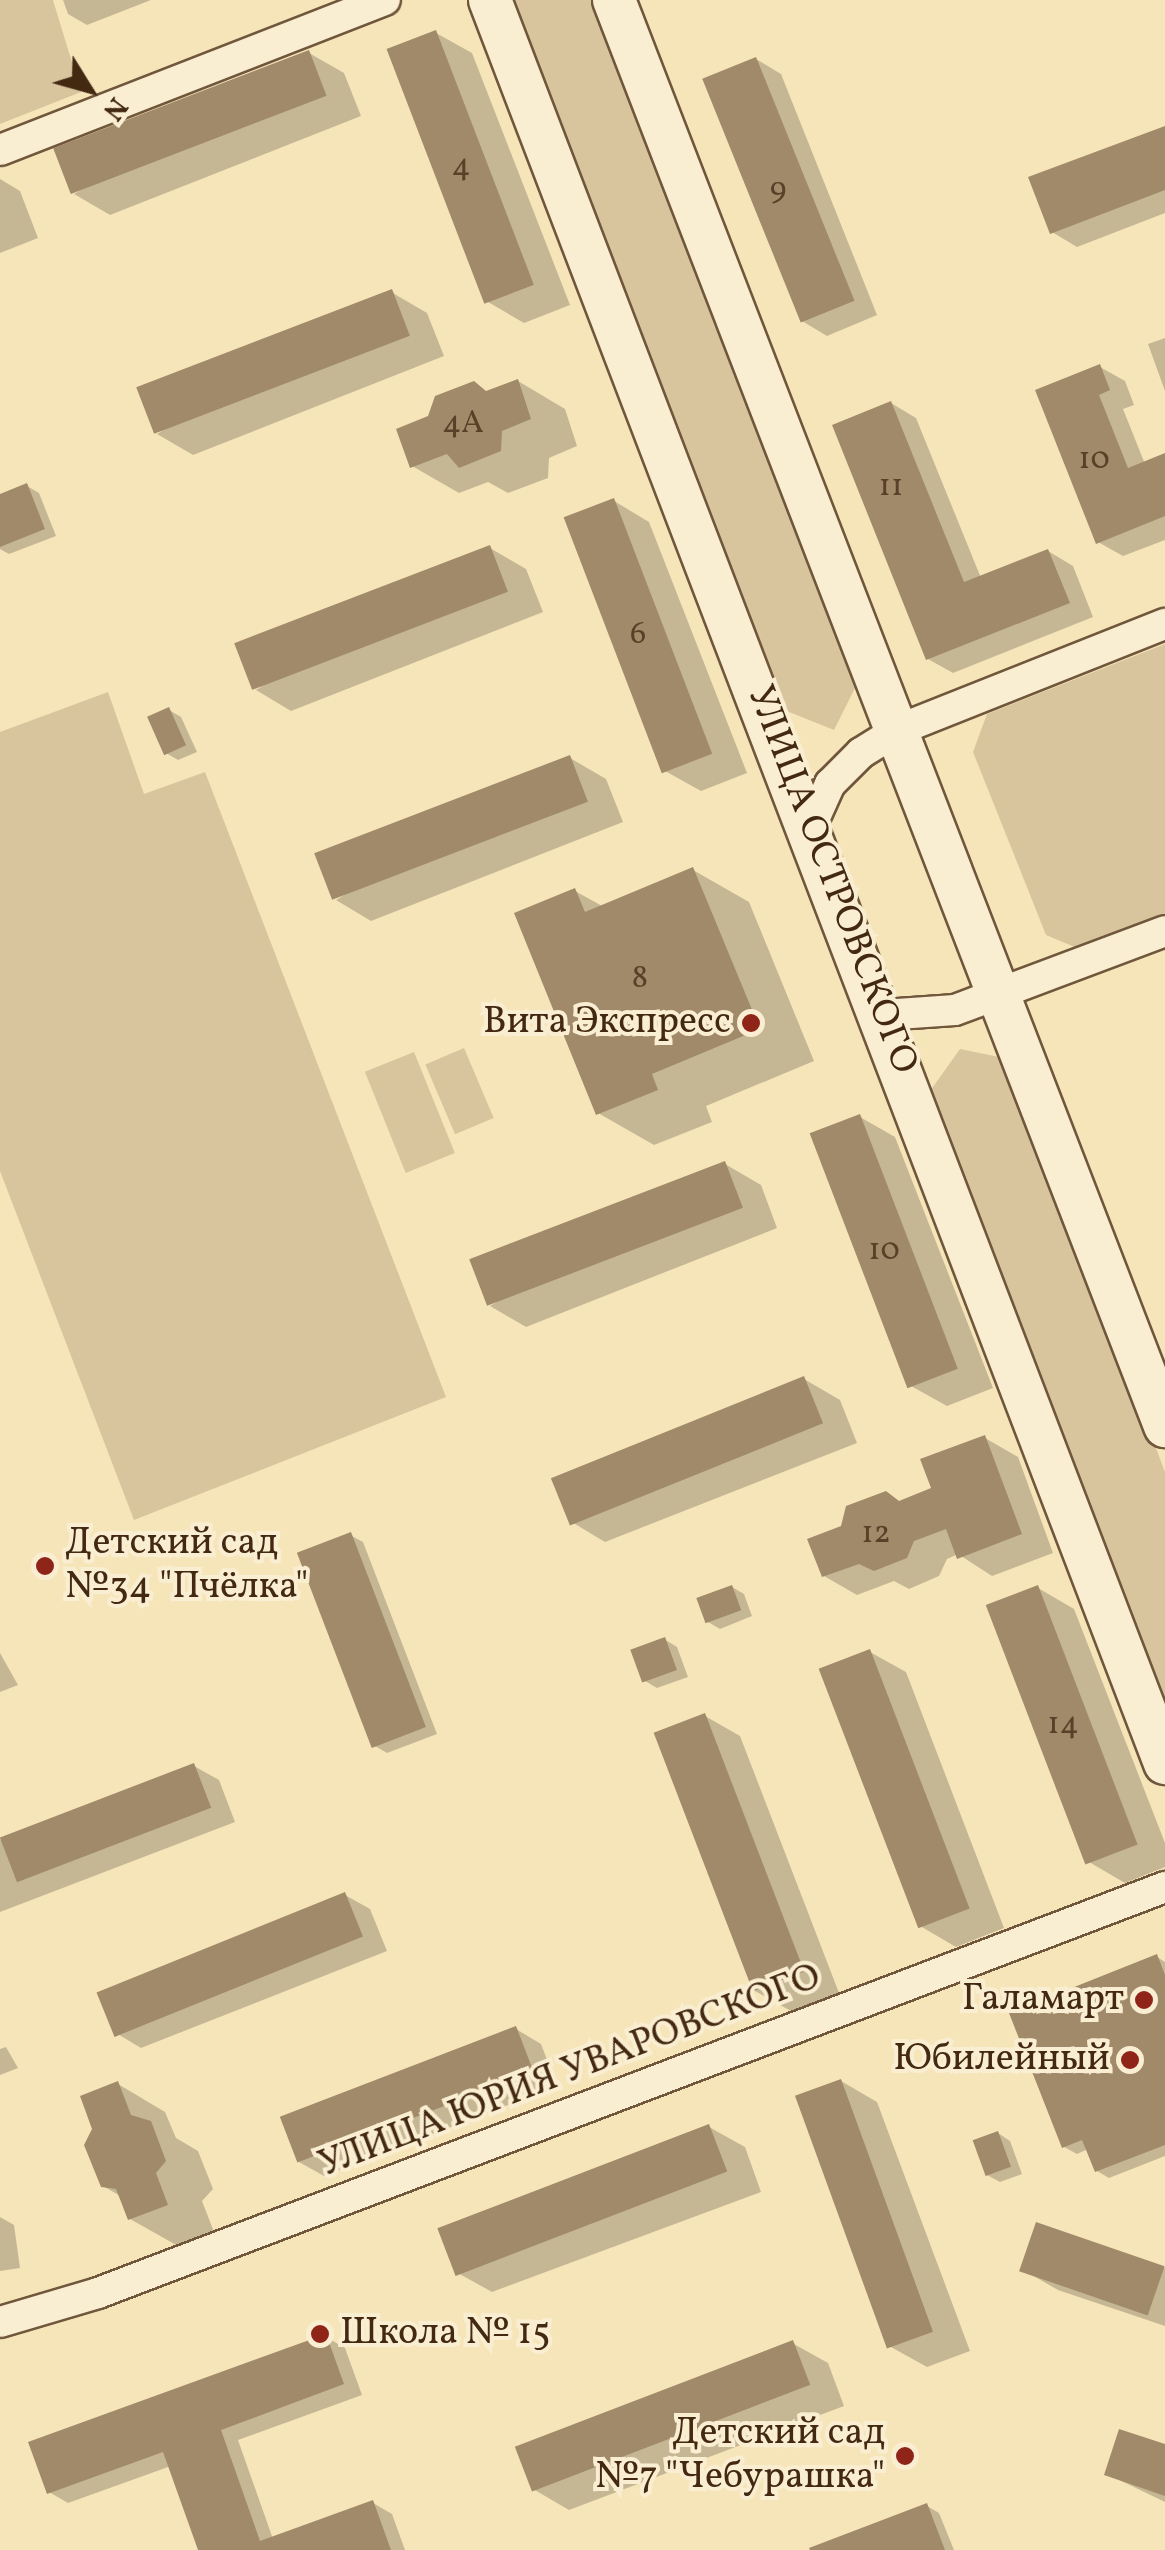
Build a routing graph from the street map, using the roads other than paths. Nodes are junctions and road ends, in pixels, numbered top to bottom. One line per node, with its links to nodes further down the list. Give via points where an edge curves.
1 (385, 0): 4 (street)
2 (490, 0): 7 (main road, УЛИЦА ОСТРОВСКОГО)
3 (614, 0): 6 (main road)
4 (0, 150)
5 (1165, 624): 6 (street)
6 (898, 730): 7 (street, via 830,784); 9 (main road)
7 (811, 826): 10 (main road, УЛИЦА ОСТРОВСКОГО)
8 (1165, 931): 9 (street)
9 (1002, 995): 10 (street, via 955,1010); 11 (main road)
10 (883, 1015): 12 (main road, УЛИЦА ОСТРОВСКОГО)
11 (1165, 1426)
12 (1165, 1763)
13 (1165, 1887): 14 (street, УЛИЦА ЮРИЯ УВАРОВСКОГО, via 98,2293)
14 (0, 2322)

